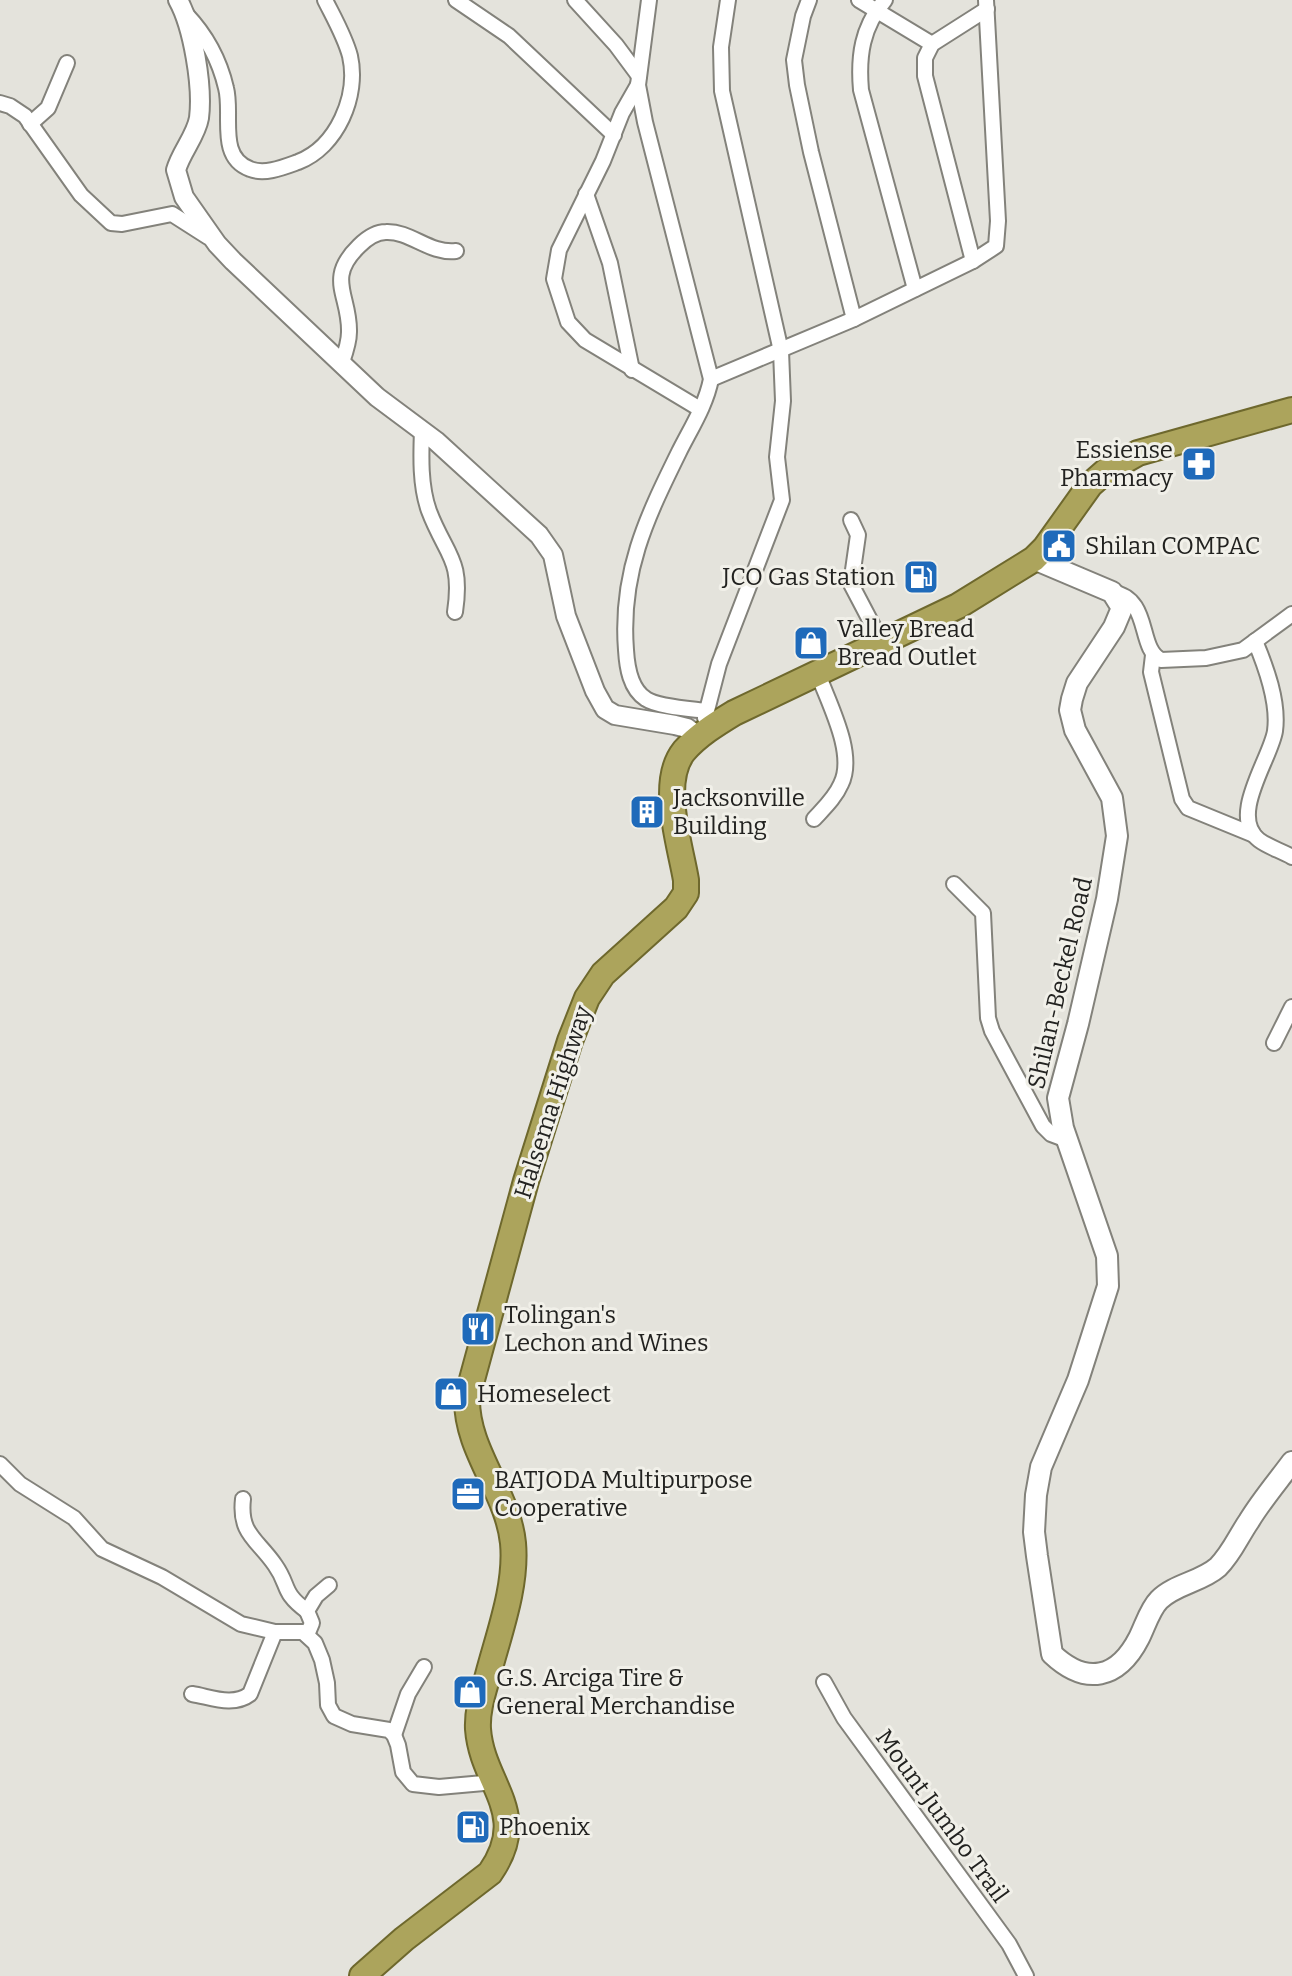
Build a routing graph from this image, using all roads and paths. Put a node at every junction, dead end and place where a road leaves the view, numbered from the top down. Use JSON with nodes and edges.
{"nodes":[{"id":1,"x":310,"y":0,"type":"edge"},
{"id":2,"x":325,"y":0,"type":"edge"},
{"id":3,"x":456,"y":0,"type":"edge"},
{"id":4,"x":575,"y":0,"type":"edge"},
{"id":5,"x":649,"y":0,"type":"edge"},
{"id":6,"x":728,"y":0,"type":"edge"},
{"id":7,"x":809,"y":0,"type":"edge"},
{"id":8,"x":859,"y":0,"type":"edge"},
{"id":9,"x":881,"y":5,"type":"edge"},
{"id":10,"x":986,"y":5,"type":"edge"},
{"id":11,"x":182,"y":7,"type":"edge"},
{"id":12,"x":332,"y":14,"type":"junction"},
{"id":13,"x":932,"y":44,"type":"junction"},
{"id":14,"x":67,"y":63,"type":"dead end"},
{"id":15,"x":639,"y":80,"type":"junction"},
{"id":16,"x":0,"y":103,"type":"edge"},
{"id":17,"x":30,"y":124,"type":"junction"},
{"id":18,"x":614,"y":135,"type":"junction"},
{"id":19,"x":586,"y":194,"type":"junction"},
{"id":20,"x":217,"y":244,"type":"junction"},
{"id":21,"x":456,"y":251,"type":"dead end"},
{"id":22,"x":973,"y":261,"type":"junction"},
{"id":23,"x":915,"y":289,"type":"junction"},
{"id":24,"x":854,"y":319,"type":"junction"},
{"id":25,"x":781,"y":351,"type":"junction"},
{"id":26,"x":342,"y":362,"type":"junction"},
{"id":27,"x":632,"y":370,"type":"junction"},
{"id":28,"x":711,"y":379,"type":"junction"},
{"id":29,"x":700,"y":409,"type":"junction"},
{"id":30,"x":1292,"y":410,"type":"edge"},
{"id":31,"x":422,"y":430,"type":"junction"},
{"id":32,"x":851,"y":520,"type":"dead end"},
{"id":33,"x":1034,"y":559,"type":"junction"},
{"id":34,"x":1112,"y":592,"type":"junction"},
{"id":35,"x":455,"y":612,"type":"dead end"},
{"id":36,"x":1292,"y":614,"type":"edge"},
{"id":37,"x":1255,"y":641,"type":"junction"},
{"id":38,"x":882,"y":643,"type":"junction"},
{"id":39,"x":1153,"y":655,"type":"junction"},
{"id":40,"x":818,"y":674,"type":"junction"},
{"id":41,"x":703,"y":727,"type":"junction"},
{"id":42,"x":814,"y":819,"type":"dead end"},
{"id":43,"x":1254,"y":835,"type":"junction"},
{"id":44,"x":1292,"y":857,"type":"edge"},
{"id":45,"x":954,"y":884,"type":"dead end"},
{"id":46,"x":1292,"y":1007,"type":"edge"},
{"id":47,"x":1274,"y":1043,"type":"dead end"},
{"id":48,"x":1067,"y":1140,"type":"junction"},
{"id":49,"x":1292,"y":1462,"type":"edge"},
{"id":50,"x":0,"y":1464,"type":"edge"},
{"id":51,"x":243,"y":1499,"type":"dead end"},
{"id":52,"x":329,"y":1585,"type":"dead end"},
{"id":53,"x":307,"y":1611,"type":"junction"},
{"id":54,"x":275,"y":1632,"type":"junction"},
{"id":55,"x":307,"y":1635,"type":"junction"},
{"id":56,"x":424,"y":1667,"type":"dead end"},
{"id":57,"x":824,"y":1682,"type":"dead end"},
{"id":58,"x":192,"y":1694,"type":"dead end"},
{"id":59,"x":394,"y":1735,"type":"junction"},
{"id":60,"x":495,"y":1782,"type":"junction"},
{"id":61,"x":362,"y":1976,"type":"edge"},
{"id":62,"x":1026,"y":1976,"type":"edge"}],
"edges":[{"from":1,"to":12,"type":"street"},
{"from":2,"to":12,"type":"street"},
{"from":3,"to":18,"type":"street"},
{"from":4,"to":15,"type":"street"},
{"from":5,"to":15,"type":"street"},
{"from":6,"to":25,"type":"street"},
{"from":7,"to":24,"type":"street"},
{"from":8,"to":9,"type":"street"},
{"from":9,"to":13,"type":"street"},
{"from":9,"to":23,"type":"street"},
{"from":10,"to":13,"type":"street"},
{"from":10,"to":22,"type":"street"},
{"from":11,"to":12,"type":"street"},
{"from":11,"to":20,"type":"street"},
{"from":13,"to":22,"type":"street"},
{"from":14,"to":17,"type":"street"},
{"from":15,"to":18,"type":"street"},
{"from":15,"to":28,"type":"street"},
{"from":16,"to":17,"type":"street"},
{"from":17,"to":20,"type":"street"},
{"from":18,"to":19,"type":"street"},
{"from":19,"to":27,"type":"street"},
{"from":19,"to":27,"type":"street"},
{"from":20,"to":26,"type":"street"},
{"from":21,"to":26,"type":"street"},
{"from":22,"to":23,"type":"street"},
{"from":23,"to":24,"type":"street"},
{"from":24,"to":25,"type":"street"},
{"from":25,"to":28,"type":"street"},
{"from":25,"to":41,"type":"street"},
{"from":26,"to":31,"type":"street"},
{"from":27,"to":29,"type":"street"},
{"from":28,"to":29,"type":"street"},
{"from":29,"to":41,"type":"street"},
{"from":30,"to":33,"type":"highway","name":"Halsema Highway"},
{"from":31,"to":35,"type":"street"},
{"from":31,"to":41,"type":"street"},
{"from":32,"to":38,"type":"street"},
{"from":33,"to":34,"type":"main road"},
{"from":33,"to":38,"type":"highway","name":"Halsema Highway"},
{"from":34,"to":39,"type":"street"},
{"from":34,"to":48,"type":"main road","name":"Shilan-Beckel Road"},
{"from":36,"to":37,"type":"street"},
{"from":37,"to":39,"type":"street"},
{"from":37,"to":43,"type":"street"},
{"from":38,"to":40,"type":"highway","name":"Halsema Highway"},
{"from":39,"to":43,"type":"street"},
{"from":40,"to":41,"type":"highway","name":"Halsema Highway"},
{"from":40,"to":42,"type":"street"},
{"from":41,"to":60,"type":"highway","name":"Halsema Highway"},
{"from":43,"to":44,"type":"street"},
{"from":45,"to":48,"type":"street"},
{"from":46,"to":47,"type":"street"},
{"from":48,"to":49,"type":"main road","name":"Shilan-Beckel Road"},
{"from":50,"to":54,"type":"street"},
{"from":51,"to":53,"type":"street"},
{"from":52,"to":53,"type":"street"},
{"from":53,"to":55,"type":"street"},
{"from":54,"to":55,"type":"street"},
{"from":54,"to":58,"type":"street"},
{"from":55,"to":59,"type":"street"},
{"from":56,"to":59,"type":"street"},
{"from":57,"to":62,"type":"street","name":"Mount Jumbo Trail"},
{"from":59,"to":60,"type":"street"},
{"from":60,"to":61,"type":"highway","name":"Halsema Highway"}]}
